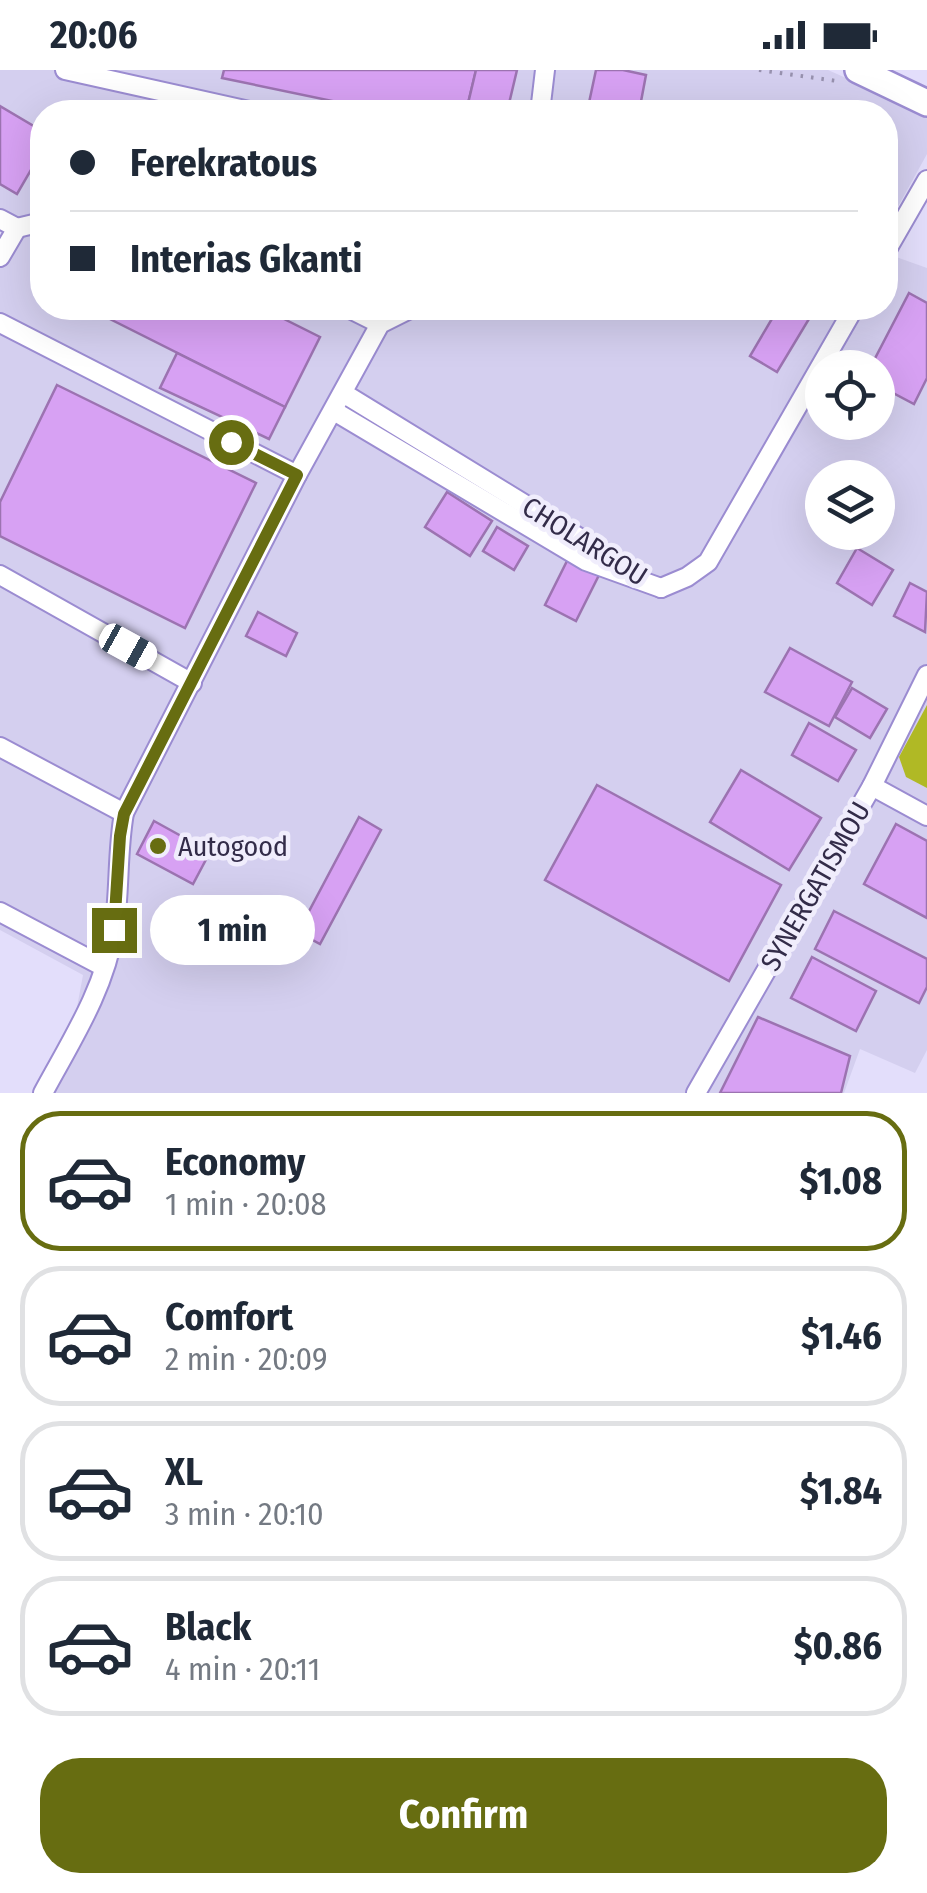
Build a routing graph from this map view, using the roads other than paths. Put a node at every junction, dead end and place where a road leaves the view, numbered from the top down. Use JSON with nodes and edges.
{"nodes":[{"id":1,"x":66,"y":70,"type":"edge"},
{"id":2,"x":545,"y":70,"type":"edge"},
{"id":3,"x":848,"y":76,"type":"edge"},
{"id":4,"x":200,"y":100,"type":"edge"},
{"id":5,"x":541,"y":100,"type":"edge"},
{"id":6,"x":927,"y":103,"type":"edge"},
{"id":7,"x":927,"y":180,"type":"edge"},
{"id":8,"x":8,"y":224,"type":"edge"},
{"id":9,"x":898,"y":230,"type":"edge"},
{"id":10,"x":0,"y":257,"type":"edge"},
{"id":11,"x":372,"y":320,"type":"edge"},
{"id":12,"x":388,"y":320,"type":"edge"},
{"id":13,"x":847,"y":320,"type":"edge"},
{"id":14,"x":0,"y":323,"type":"edge"},
{"id":15,"x":380,"y":324,"type":"junction"},
{"id":16,"x":344,"y":393,"type":"junction"},
{"id":17,"x":334,"y":411,"type":"junction"},
{"id":18,"x":297,"y":475,"type":"junction"},
{"id":19,"x":0,"y":575,"type":"edge"},
{"id":20,"x":661,"y":588,"type":"junction"},
{"id":21,"x":927,"y":675,"type":"edge"},
{"id":22,"x":192,"y":683,"type":"junction"},
{"id":23,"x":0,"y":748,"type":"edge"},
{"id":24,"x":872,"y":786,"type":"junction"},
{"id":25,"x":124,"y":814,"type":"junction"},
{"id":26,"x":927,"y":816,"type":"edge"},
{"id":27,"x":0,"y":912,"type":"edge"},
{"id":28,"x":104,"y":967,"type":"junction"},
{"id":29,"x":43,"y":1093,"type":"edge"},
{"id":30,"x":696,"y":1093,"type":"edge"}],
"edges":[{"from":1,"to":4,"type":"street"},
{"from":2,"to":5,"type":"street"},
{"from":3,"to":6,"type":"main road"},
{"from":7,"to":9,"type":"street"},
{"from":8,"to":10,"type":"street"},
{"from":11,"to":15,"type":"street"},
{"from":12,"to":15,"type":"street"},
{"from":13,"to":20,"type":"street"},
{"from":14,"to":18,"type":"street"},
{"from":15,"to":16,"type":"street"},
{"from":16,"to":17,"type":"street"},
{"from":16,"to":20,"type":"street","name":"CHOLARGOU"},
{"from":17,"to":18,"type":"street"},
{"from":17,"to":20,"type":"street","name":"CHOLARGOU"},
{"from":18,"to":22,"type":"street"},
{"from":19,"to":22,"type":"street"},
{"from":21,"to":24,"type":"street","name":"SYNERGATISMOU"},
{"from":22,"to":25,"type":"street"},
{"from":23,"to":25,"type":"street"},
{"from":24,"to":26,"type":"street"},
{"from":24,"to":30,"type":"street","name":"SYNERGATISMOU"},
{"from":25,"to":28,"type":"street"},
{"from":27,"to":28,"type":"street"},
{"from":28,"to":29,"type":"street"}]}
